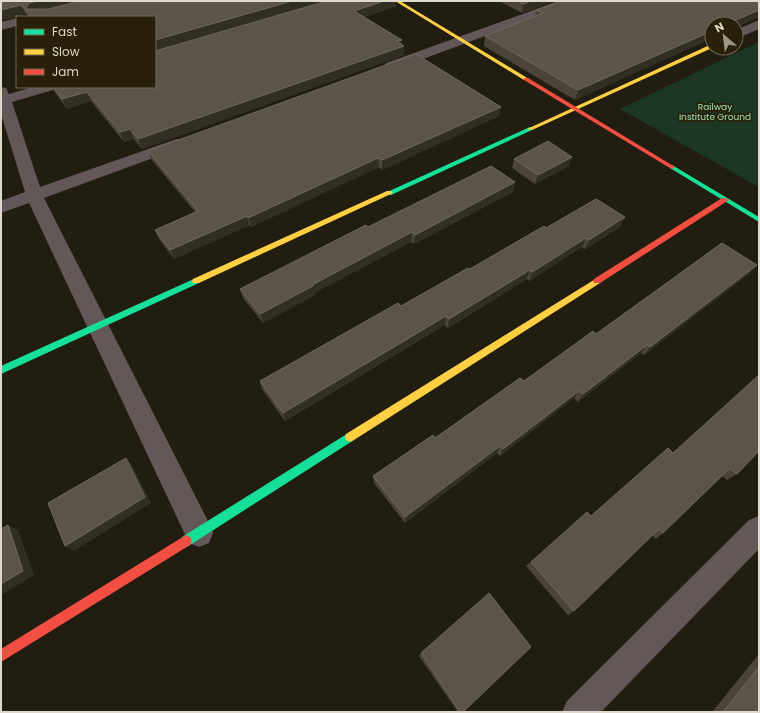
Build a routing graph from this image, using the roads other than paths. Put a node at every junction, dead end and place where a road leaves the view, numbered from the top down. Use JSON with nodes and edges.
{"nodes":[{"id":1,"x":397,"y":1,"type":"edge"},
{"id":2,"x":570,"y":1,"type":"edge"},
{"id":3,"x":16,"y":22,"type":"edge"},
{"id":4,"x":759,"y":24,"type":"edge"},
{"id":5,"x":1,"y":26,"type":"edge"},
{"id":6,"x":744,"y":31,"type":"edge"},
{"id":7,"x":462,"y":40,"type":"junction"},
{"id":8,"x":704,"y":50,"type":"edge"},
{"id":9,"x":380,"y":70,"type":"edge"},
{"id":10,"x":43,"y":88,"type":"edge"},
{"id":11,"x":2,"y":97,"type":"edge"},
{"id":12,"x":575,"y":108,"type":"junction"},
{"id":13,"x":192,"y":138,"type":"edge"},
{"id":14,"x":34,"y":195,"type":"junction"},
{"id":15,"x":725,"y":200,"type":"junction"},
{"id":16,"x":1,"y":207,"type":"edge"},
{"id":17,"x":759,"y":220,"type":"edge"},
{"id":18,"x":99,"y":326,"type":"junction"},
{"id":19,"x":1,"y":370,"type":"edge"},
{"id":20,"x":759,"y":530,"type":"edge"},
{"id":21,"x":199,"y":533,"type":"junction"},
{"id":22,"x":1,"y":656,"type":"edge"},
{"id":23,"x":578,"y":712,"type":"edge"}],
"edges":[{"from":1,"to":7,"type":"street"},
{"from":2,"to":7,"type":"street"},
{"from":3,"to":5,"type":"street"},
{"from":4,"to":6,"type":"street"},
{"from":7,"to":9,"type":"street"},
{"from":7,"to":12,"type":"street"},
{"from":8,"to":12,"type":"street"},
{"from":10,"to":11,"type":"street"},
{"from":11,"to":14,"type":"street"},
{"from":12,"to":15,"type":"street"},
{"from":12,"to":18,"type":"street"},
{"from":13,"to":14,"type":"street"},
{"from":14,"to":16,"type":"street"},
{"from":14,"to":18,"type":"street"},
{"from":15,"to":17,"type":"street"},
{"from":15,"to":21,"type":"street"},
{"from":18,"to":19,"type":"street"},
{"from":18,"to":21,"type":"street"},
{"from":20,"to":23,"type":"street"},
{"from":21,"to":22,"type":"street"}]}
